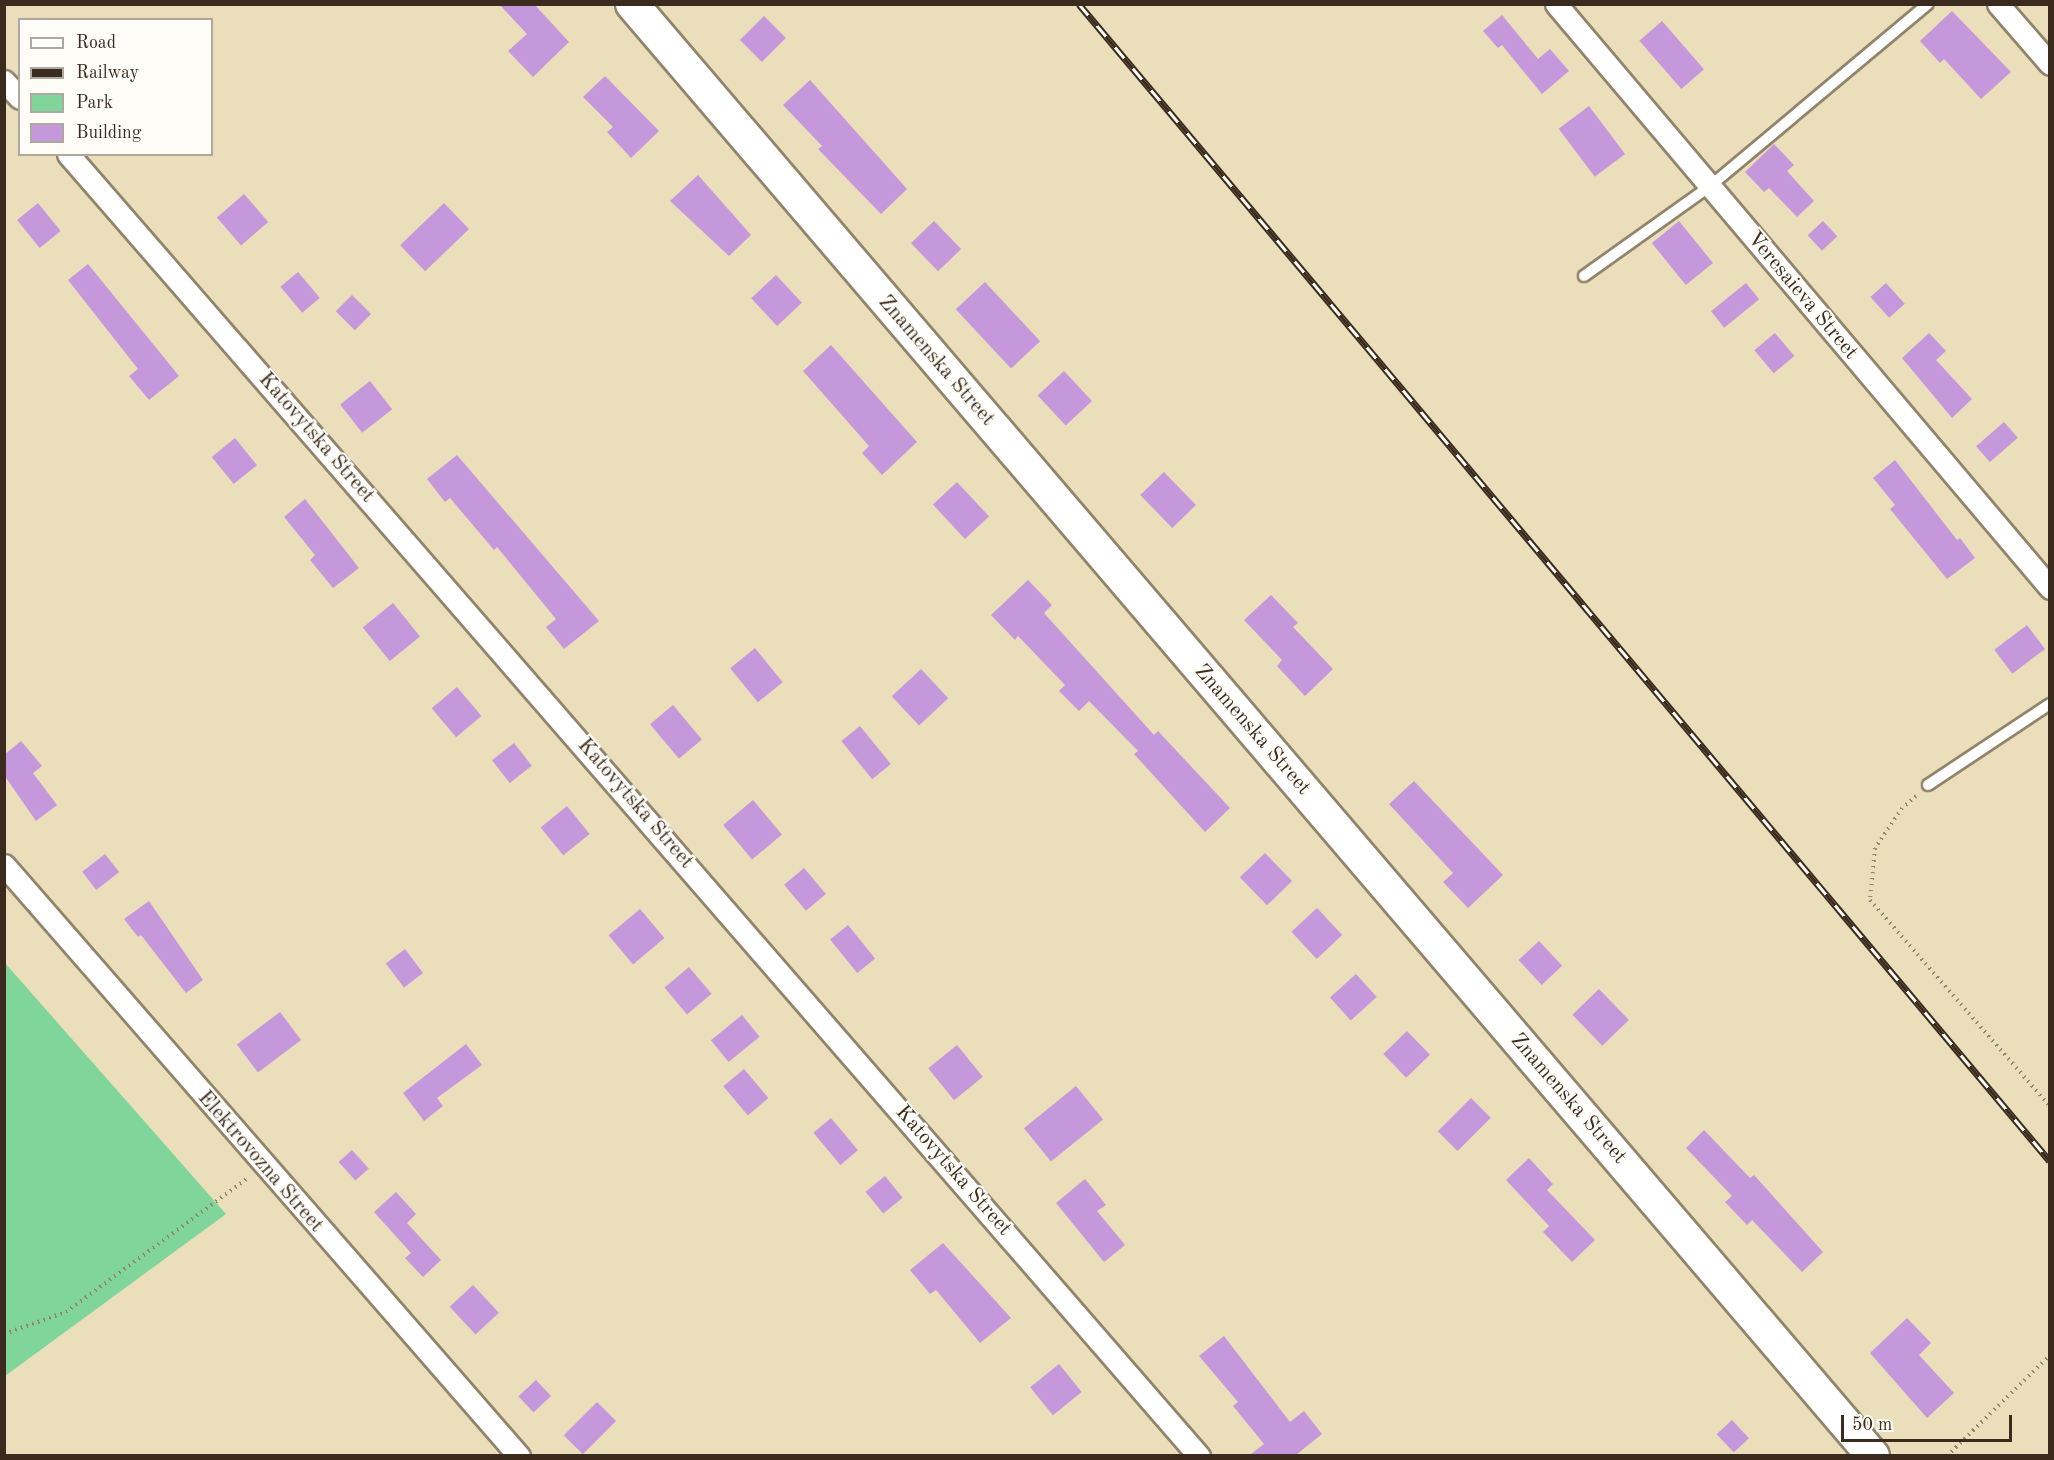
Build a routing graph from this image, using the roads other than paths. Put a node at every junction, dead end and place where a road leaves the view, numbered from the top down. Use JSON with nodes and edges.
{"nodes":[{"id":1,"x":632,"y":4,"type":"edge"},
{"id":2,"x":1556,"y":4,"type":"edge"},
{"id":3,"x":1928,"y":4,"type":"edge"},
{"id":4,"x":1998,"y":4,"type":"edge"},
{"id":5,"x":2049,"y":64,"type":"edge"},
{"id":6,"x":4,"y":81,"type":"edge"},
{"id":7,"x":18,"y":96,"type":"edge"},
{"id":8,"x":70,"y":156,"type":"edge"},
{"id":9,"x":1709,"y":187,"type":"junction"},
{"id":10,"x":1584,"y":276,"type":"dead end"},
{"id":11,"x":2049,"y":588,"type":"edge"},
{"id":12,"x":2049,"y":704,"type":"edge"},
{"id":13,"x":1928,"y":784,"type":"road end"},
{"id":14,"x":4,"y":865,"type":"edge"},
{"id":15,"x":519,"y":1455,"type":"edge"},
{"id":16,"x":1199,"y":1455,"type":"edge"},
{"id":17,"x":1873,"y":1455,"type":"edge"}],
"edges":[{"from":1,"to":17,"type":"main road","name":"Znamenska Street"},
{"from":2,"to":9,"type":"street","name":"Veresaieva Street"},
{"from":3,"to":9,"type":"lane"},
{"from":4,"to":5,"type":"street"},
{"from":6,"to":7,"type":"street"},
{"from":8,"to":16,"type":"street","name":"Katovytska Street"},
{"from":9,"to":10,"type":"lane"},
{"from":9,"to":11,"type":"street","name":"Veresaieva Street"},
{"from":12,"to":13,"type":"lane"},
{"from":14,"to":15,"type":"street","name":"Elektrovozna Street"}]}
